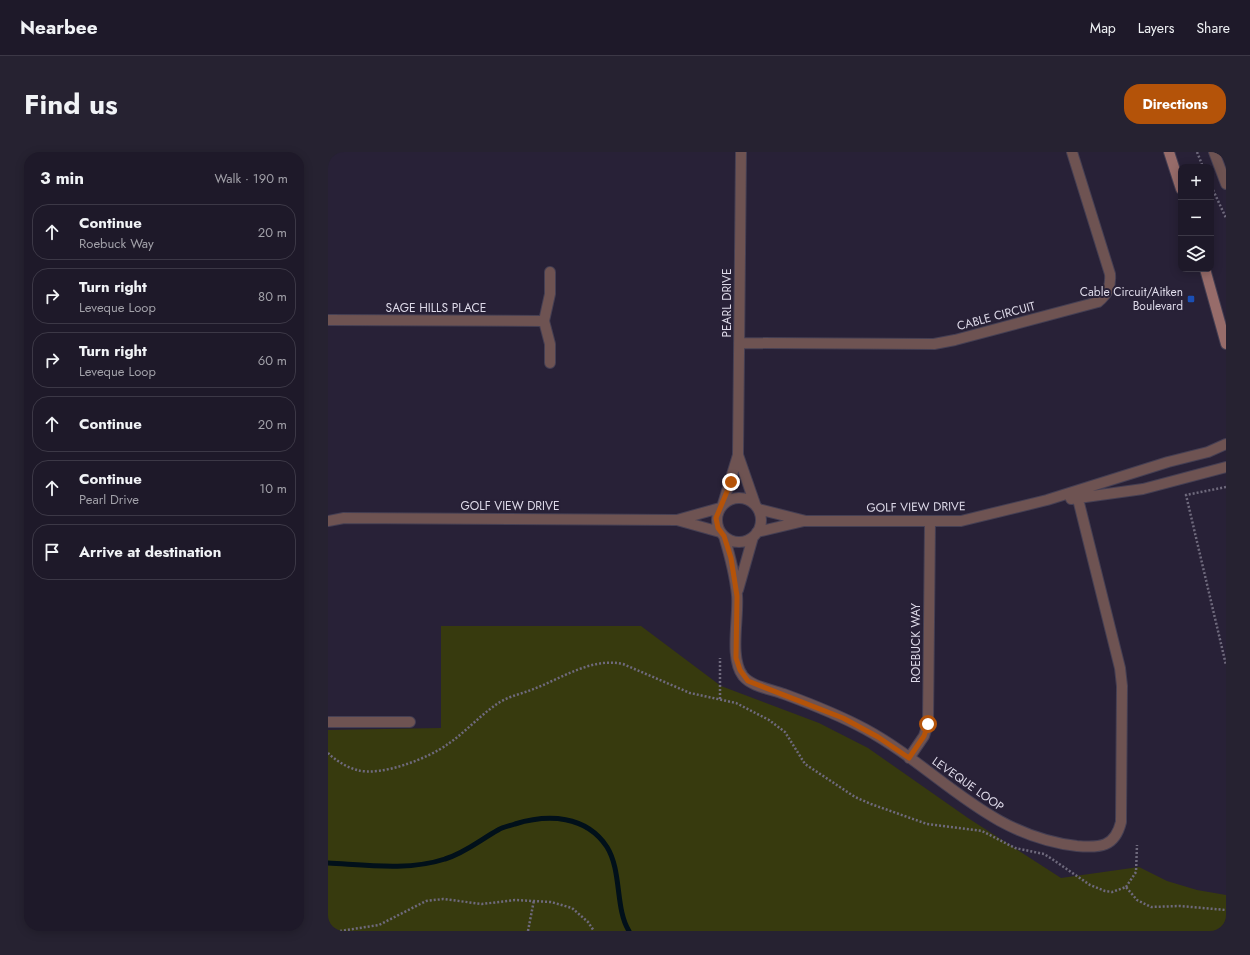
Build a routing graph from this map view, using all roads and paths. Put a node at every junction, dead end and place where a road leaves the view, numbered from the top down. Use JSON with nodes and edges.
{"nodes":[{"id":1,"x":741,"y":152,"type":"edge"},
{"id":2,"x":1072,"y":152,"type":"edge"},
{"id":3,"x":1169,"y":152,"type":"edge"},
{"id":4,"x":1197,"y":152,"type":"edge"},
{"id":5,"x":1214,"y":152,"type":"edge"},
{"id":6,"x":1202,"y":164,"type":"edge"},
{"id":7,"x":1178,"y":180,"type":"edge"},
{"id":8,"x":1226,"y":184,"type":"edge"},
{"id":9,"x":1214,"y":192,"type":"edge"},
{"id":10,"x":1226,"y":218,"type":"edge"},
{"id":11,"x":550,"y":272,"type":"dead end"},
{"id":12,"x":1206,"y":272,"type":"edge"},
{"id":13,"x":1215,"y":303,"type":"junction"},
{"id":14,"x":1226,"y":319,"type":"edge"},
{"id":15,"x":328,"y":320,"type":"edge"},
{"id":16,"x":544,"y":321,"type":"junction"},
{"id":17,"x":739,"y":343,"type":"junction"},
{"id":18,"x":1226,"y":344,"type":"edge"},
{"id":19,"x":550,"y":363,"type":"dead end"},
{"id":20,"x":1226,"y":444,"type":"edge"},
{"id":21,"x":738,"y":455,"type":"junction"},
{"id":22,"x":1226,"y":467,"type":"edge"},
{"id":23,"x":1226,"y":486,"type":"edge"},
{"id":24,"x":1076,"y":495,"type":"junction"},
{"id":25,"x":722,"y":506,"type":"junction"},
{"id":26,"x":757,"y":507,"type":"junction"},
{"id":27,"x":328,"y":514,"type":"edge"},
{"id":28,"x":344,"y":518,"type":"junction"},
{"id":29,"x":676,"y":520,"type":"junction"},
{"id":30,"x":328,"y":521,"type":"edge"},
{"id":31,"x":806,"y":521,"type":"junction"},
{"id":32,"x":930,"y":522,"type":"junction"},
{"id":33,"x":722,"y":534,"type":"junction"},
{"id":34,"x":755,"y":534,"type":"junction"},
{"id":35,"x":737,"y":596,"type":"junction"},
{"id":36,"x":720,"y":658,"type":"dead end"},
{"id":37,"x":1226,"y":665,"type":"edge"},
{"id":38,"x":720,"y":698,"type":"junction"},
{"id":39,"x":328,"y":722,"type":"edge"},
{"id":40,"x":410,"y":722,"type":"dead end"},
{"id":41,"x":328,"y":753,"type":"edge"},
{"id":42,"x":909,"y":758,"type":"junction"},
{"id":43,"x":1137,"y":845,"type":"dead end"},
{"id":44,"x":1126,"y":887,"type":"junction"},
{"id":45,"x":534,"y":900,"type":"junction"},
{"id":46,"x":1226,"y":910,"type":"edge"},
{"id":47,"x":340,"y":931,"type":"edge"},
{"id":48,"x":528,"y":931,"type":"edge"},
{"id":49,"x":594,"y":931,"type":"edge"}],
"edges":[{"from":1,"to":17,"type":"street","name":"PEARL DRIVE"},
{"from":2,"to":17,"type":"street","name":"CABLE CIRCUIT"},
{"from":3,"to":7,"type":"main road"},
{"from":4,"to":6,"type":"path"},
{"from":5,"to":8,"type":"street"},
{"from":9,"to":10,"type":"path"},
{"from":11,"to":16,"type":"street"},
{"from":12,"to":13,"type":"main road"},
{"from":13,"to":14,"type":"main road"},
{"from":13,"to":18,"type":"main road"},
{"from":15,"to":16,"type":"street","name":"SAGE HILLS PLACE"},
{"from":16,"to":19,"type":"street"},
{"from":17,"to":21,"type":"street","name":"PEARL DRIVE"},
{"from":20,"to":24,"type":"street","name":"GOLF VIEW DRIVE"},
{"from":21,"to":25,"type":"street","name":"PEARL DRIVE"},
{"from":21,"to":26,"type":"street","name":"PEARL DRIVE"},
{"from":22,"to":24,"type":"street","name":"GOLF VIEW DRIVE"},
{"from":23,"to":37,"type":"path"},
{"from":24,"to":32,"type":"street","name":"GOLF VIEW DRIVE"},
{"from":24,"to":42,"type":"street","name":"LEVEQUE LOOP"},
{"from":25,"to":26,"type":"street"},
{"from":25,"to":29,"type":"street","name":"GOLF VIEW DRIVE"},
{"from":25,"to":33,"type":"street"},
{"from":26,"to":31,"type":"street","name":"GOLF VIEW DRIVE"},
{"from":26,"to":34,"type":"street"},
{"from":27,"to":28,"type":"street","name":"GOLF VIEW DRIVE"},
{"from":28,"to":29,"type":"street","name":"GOLF VIEW DRIVE"},
{"from":28,"to":30,"type":"street","name":"GOLF VIEW DRIVE"},
{"from":29,"to":33,"type":"street","name":"GOLF VIEW DRIVE"},
{"from":31,"to":32,"type":"street","name":"GOLF VIEW DRIVE"},
{"from":31,"to":34,"type":"street","name":"GOLF VIEW DRIVE"},
{"from":32,"to":42,"type":"street","name":"ROEBUCK WAY"},
{"from":33,"to":34,"type":"street"},
{"from":33,"to":35,"type":"street","name":"LEVEQUE LOOP"},
{"from":34,"to":35,"type":"street","name":"LEVEQUE LOOP"},
{"from":35,"to":42,"type":"street","name":"LEVEQUE LOOP"},
{"from":36,"to":38,"type":"path"},
{"from":38,"to":41,"type":"path"},
{"from":38,"to":44,"type":"path"},
{"from":39,"to":40,"type":"street"},
{"from":43,"to":44,"type":"path"},
{"from":44,"to":46,"type":"path"},
{"from":45,"to":47,"type":"path"},
{"from":45,"to":48,"type":"path"},
{"from":45,"to":49,"type":"path"}]}
